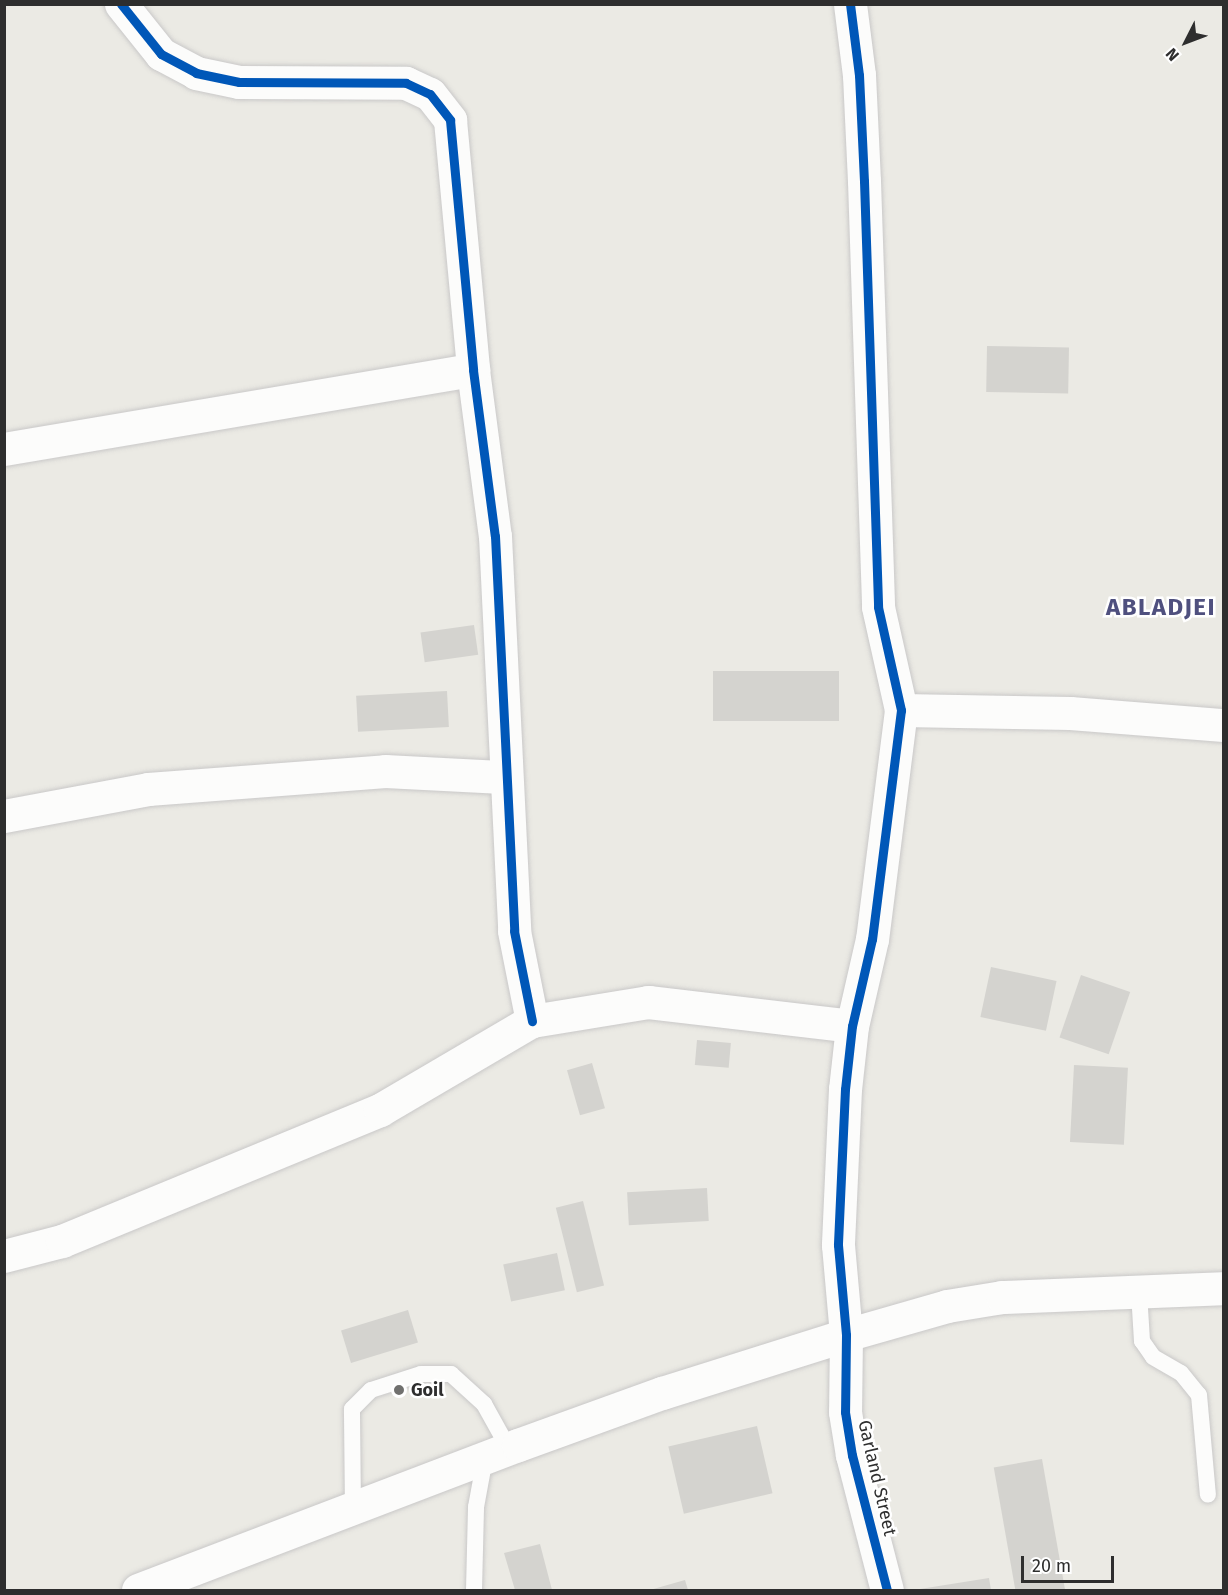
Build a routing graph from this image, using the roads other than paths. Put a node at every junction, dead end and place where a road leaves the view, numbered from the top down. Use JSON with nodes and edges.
{"nodes":[{"id":1,"x":121,"y":4,"type":"edge"},
{"id":2,"x":850,"y":4,"type":"edge"},
{"id":3,"x":472,"y":370,"type":"junction"},
{"id":4,"x":4,"y":449,"type":"edge"},
{"id":5,"x":901,"y":710,"type":"junction"},
{"id":6,"x":1224,"y":725,"type":"edge"},
{"id":7,"x":505,"y":777,"type":"junction"},
{"id":8,"x":4,"y":816,"type":"edge"},
{"id":9,"x":532,"y":1021,"type":"junction"},
{"id":10,"x":852,"y":1026,"type":"junction"},
{"id":11,"x":4,"y":1256,"type":"edge"},
{"id":12,"x":1224,"y":1288,"type":"edge"},
{"id":13,"x":1139,"y":1292,"type":"junction"},
{"id":14,"x":846,"y":1335,"type":"junction"},
{"id":15,"x":497,"y":1453,"type":"junction"},
{"id":16,"x":1208,"y":1495,"type":"dead end"},
{"id":17,"x":353,"y":1510,"type":"junction"},
{"id":18,"x":138,"y":1590,"type":"edge"},
{"id":19,"x":474,"y":1590,"type":"edge"},
{"id":20,"x":887,"y":1590,"type":"edge"}],
"edges":[{"from":1,"to":3,"type":"street"},
{"from":2,"to":5,"type":"street","name":"Garland Street"},
{"from":3,"to":4,"type":"street"},
{"from":3,"to":7,"type":"street"},
{"from":5,"to":6,"type":"street"},
{"from":5,"to":10,"type":"street","name":"Garland Street"},
{"from":7,"to":8,"type":"street"},
{"from":7,"to":9,"type":"street"},
{"from":9,"to":10,"type":"street"},
{"from":9,"to":11,"type":"street"},
{"from":10,"to":14,"type":"street","name":"Garland Street"},
{"from":12,"to":13,"type":"street"},
{"from":13,"to":14,"type":"street"},
{"from":13,"to":16,"type":"lane"},
{"from":14,"to":15,"type":"street"},
{"from":14,"to":20,"type":"street","name":"Garland Street"},
{"from":15,"to":17,"type":"street"},
{"from":15,"to":17,"type":"lane"},
{"from":15,"to":19,"type":"lane"},
{"from":17,"to":18,"type":"street"}]}
